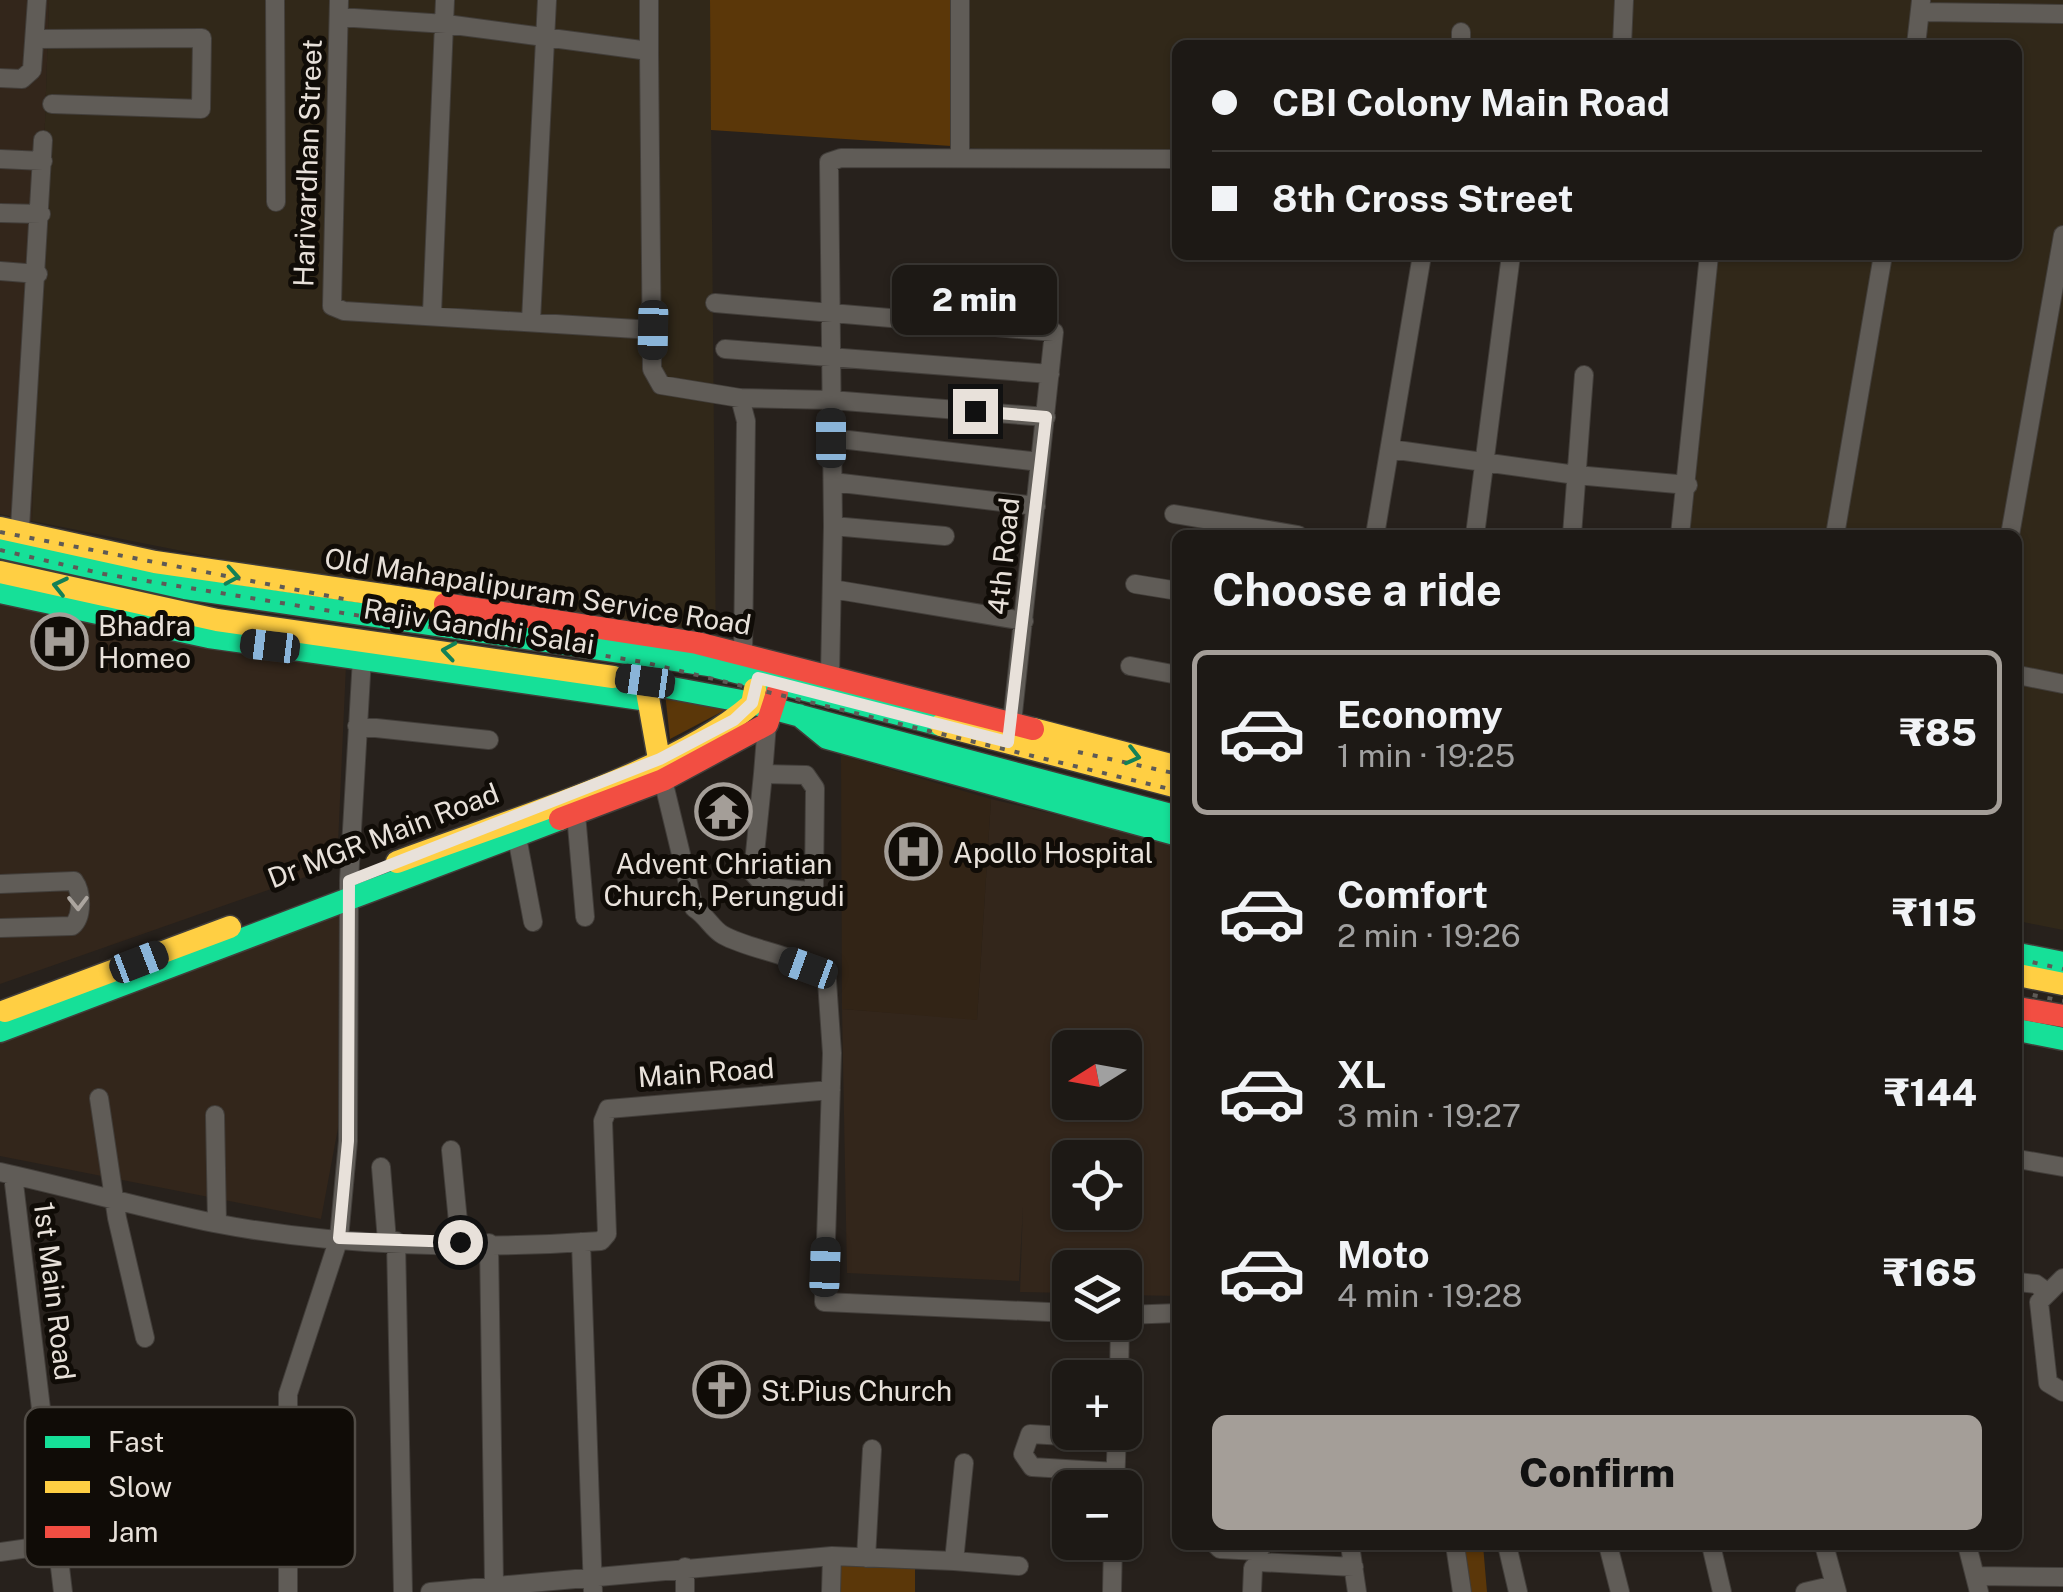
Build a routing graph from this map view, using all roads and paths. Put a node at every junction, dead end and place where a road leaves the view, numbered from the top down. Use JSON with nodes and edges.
{"nodes":[{"id":1,"x":37,"y":0,"type":"edge"},
{"id":2,"x":274,"y":0,"type":"edge"},
{"id":3,"x":445,"y":0,"type":"edge"},
{"id":4,"x":547,"y":0,"type":"edge"},
{"id":5,"x":649,"y":0,"type":"edge"},
{"id":6,"x":960,"y":0,"type":"edge"},
{"id":7,"x":1624,"y":0,"type":"edge"},
{"id":8,"x":1921,"y":6,"type":"edge"},
{"id":9,"x":339,"y":8,"type":"edge"},
{"id":10,"x":2063,"y":14,"type":"edge"},
{"id":11,"x":446,"y":24,"type":"junction"},
{"id":12,"x":547,"y":39,"type":"junction"},
{"id":13,"x":35,"y":40,"type":"junction"},
{"id":14,"x":1622,"y":40,"type":"edge"},
{"id":15,"x":1917,"y":40,"type":"edge"},
{"id":16,"x":648,"y":51,"type":"junction"},
{"id":17,"x":0,"y":78,"type":"edge"},
{"id":18,"x":52,"y":104,"type":"dead end"},
{"id":19,"x":43,"y":140,"type":"dead end"},
{"id":20,"x":960,"y":156,"type":"junction"},
{"id":21,"x":1172,"y":159,"type":"edge"},
{"id":22,"x":0,"y":160,"type":"edge"},
{"id":23,"x":42,"y":161,"type":"junction"},
{"id":24,"x":276,"y":202,"type":"dead end"},
{"id":25,"x":0,"y":212,"type":"edge"},
{"id":26,"x":41,"y":214,"type":"junction"},
{"id":27,"x":2063,"y":236,"type":"edge"},
{"id":28,"x":1421,"y":260,"type":"edge"},
{"id":29,"x":1510,"y":260,"type":"edge"},
{"id":30,"x":1709,"y":260,"type":"edge"},
{"id":31,"x":1882,"y":260,"type":"edge"},
{"id":32,"x":0,"y":271,"type":"edge"},
{"id":33,"x":38,"y":274,"type":"junction"},
{"id":34,"x":715,"y":303,"type":"dead end"},
{"id":35,"x":831,"y":312,"type":"junction"},
{"id":36,"x":432,"y":313,"type":"junction"},
{"id":37,"x":531,"y":321,"type":"junction"},
{"id":38,"x":653,"y":330,"type":"junction"},
{"id":39,"x":725,"y":350,"type":"dead end"},
{"id":40,"x":832,"y":356,"type":"junction"},
{"id":41,"x":1050,"y":374,"type":"junction"},
{"id":42,"x":1584,"y":375,"type":"dead end"},
{"id":43,"x":740,"y":398,"type":"junction"},
{"id":44,"x":831,"y":400,"type":"junction"},
{"id":45,"x":1046,"y":417,"type":"junction"},
{"id":46,"x":831,"y":438,"type":"junction"},
{"id":47,"x":1390,"y":449,"type":"junction"},
{"id":48,"x":1040,"y":462,"type":"junction"},
{"id":49,"x":1484,"y":462,"type":"junction"},
{"id":50,"x":1576,"y":475,"type":"junction"},
{"id":51,"x":832,"y":482,"type":"junction"},
{"id":52,"x":1688,"y":485,"type":"junction"},
{"id":53,"x":1036,"y":506,"type":"junction"},
{"id":54,"x":1174,"y":514,"type":"dead end"},
{"id":55,"x":833,"y":526,"type":"junction"},
{"id":56,"x":1268,"y":530,"type":"edge"},
{"id":57,"x":1376,"y":530,"type":"edge"},
{"id":58,"x":1476,"y":530,"type":"edge"},
{"id":59,"x":1572,"y":530,"type":"edge"},
{"id":60,"x":1681,"y":530,"type":"edge"},
{"id":61,"x":1836,"y":530,"type":"edge"},
{"id":62,"x":2011,"y":530,"type":"edge"},
{"id":63,"x":946,"y":536,"type":"dead end"},
{"id":64,"x":10,"y":540,"type":"edge"},
{"id":65,"x":0,"y":572,"type":"edge"},
{"id":66,"x":1136,"y":584,"type":"dead end"},
{"id":67,"x":832,"y":588,"type":"junction"},
{"id":68,"x":1172,"y":590,"type":"edge"},
{"id":69,"x":0,"y":592,"type":"edge"},
{"id":70,"x":1024,"y":621,"type":"junction"},
{"id":71,"x":743,"y":653,"type":"junction"},
{"id":72,"x":362,"y":658,"type":"junction"},
{"id":73,"x":1130,"y":666,"type":"dead end"},
{"id":74,"x":830,"y":675,"type":"junction"},
{"id":75,"x":1172,"y":675,"type":"edge"},
{"id":76,"x":2022,"y":676,"type":"edge"},
{"id":77,"x":769,"y":680,"type":"junction"},
{"id":78,"x":2063,"y":684,"type":"edge"},
{"id":79,"x":646,"y":690,"type":"junction"},
{"id":80,"x":764,"y":712,"type":"junction"},
{"id":81,"x":356,"y":726,"type":"junction"},
{"id":82,"x":1010,"y":734,"type":"junction"},
{"id":83,"x":489,"y":740,"type":"dead end"},
{"id":84,"x":1172,"y":766,"type":"edge"},
{"id":85,"x":661,"y":770,"type":"junction"},
{"id":86,"x":762,"y":774,"type":"junction"},
{"id":87,"x":1172,"y":785,"type":"edge"},
{"id":88,"x":1046,"y":791,"type":"junction"},
{"id":89,"x":576,"y":814,"type":"junction"},
{"id":90,"x":1172,"y":816,"type":"edge"},
{"id":91,"x":1172,"y":833,"type":"edge"},
{"id":92,"x":517,"y":836,"type":"junction"},
{"id":93,"x":0,"y":884,"type":"edge"},
{"id":94,"x":349,"y":888,"type":"junction"},
{"id":95,"x":586,"y":917,"type":"dead end"},
{"id":96,"x":533,"y":922,"type":"dead end"},
{"id":97,"x":0,"y":928,"type":"edge"},
{"id":98,"x":2022,"y":955,"type":"edge"},
{"id":99,"x":2063,"y":963,"type":"edge"},
{"id":100,"x":2022,"y":976,"type":"edge"},
{"id":101,"x":2063,"y":984,"type":"edge"},
{"id":102,"x":2022,"y":1009,"type":"edge"},
{"id":103,"x":0,"y":1013,"type":"edge"},
{"id":104,"x":2063,"y":1016,"type":"edge"},
{"id":105,"x":0,"y":1031,"type":"edge"},
{"id":106,"x":2022,"y":1031,"type":"edge"},
{"id":107,"x":2063,"y":1039,"type":"edge"},
{"id":108,"x":831,"y":1090,"type":"junction"},
{"id":109,"x":100,"y":1098,"type":"dead end"},
{"id":110,"x":215,"y":1114,"type":"dead end"},
{"id":111,"x":451,"y":1150,"type":"dead end"},
{"id":112,"x":2022,"y":1160,"type":"edge"},
{"id":113,"x":382,"y":1167,"type":"dead end"},
{"id":114,"x":2063,"y":1168,"type":"edge"},
{"id":115,"x":6,"y":1174,"type":"edge"},
{"id":116,"x":114,"y":1200,"type":"junction"},
{"id":117,"x":218,"y":1224,"type":"junction"},
{"id":118,"x":339,"y":1238,"type":"junction"},
{"id":119,"x":392,"y":1241,"type":"junction"},
{"id":120,"x":460,"y":1242,"type":"junction"},
{"id":121,"x":589,"y":1242,"type":"junction"},
{"id":122,"x":489,"y":1243,"type":"junction"},
{"id":123,"x":2063,"y":1278,"type":"edge"},
{"id":124,"x":2022,"y":1282,"type":"edge"},
{"id":125,"x":2047,"y":1292,"type":"junction"},
{"id":126,"x":1052,"y":1311,"type":"edge"},
{"id":127,"x":1142,"y":1314,"type":"edge"},
{"id":128,"x":1172,"y":1314,"type":"edge"},
{"id":129,"x":145,"y":1338,"type":"dead end"},
{"id":130,"x":2063,"y":1392,"type":"edge"},
{"id":131,"x":41,"y":1407,"type":"edge"},
{"id":132,"x":287,"y":1407,"type":"edge"},
{"id":133,"x":1052,"y":1435,"type":"edge"},
{"id":134,"x":872,"y":1449,"type":"dead end"},
{"id":135,"x":964,"y":1462,"type":"dead end"},
{"id":136,"x":1056,"y":1470,"type":"edge"},
{"id":137,"x":25,"y":1548,"type":"edge"},
{"id":138,"x":1220,"y":1550,"type":"edge"},
{"id":139,"x":1259,"y":1550,"type":"edge"},
{"id":140,"x":1351,"y":1550,"type":"edge"},
{"id":141,"x":1456,"y":1550,"type":"edge"},
{"id":142,"x":1507,"y":1550,"type":"edge"},
{"id":143,"x":1609,"y":1550,"type":"edge"},
{"id":144,"x":1712,"y":1550,"type":"edge"},
{"id":145,"x":1825,"y":1550,"type":"edge"},
{"id":146,"x":1970,"y":1550,"type":"edge"},
{"id":147,"x":0,"y":1552,"type":"edge"},
{"id":148,"x":832,"y":1556,"type":"junction"},
{"id":149,"x":866,"y":1558,"type":"junction"},
{"id":150,"x":1113,"y":1560,"type":"edge"},
{"id":151,"x":954,"y":1562,"type":"junction"},
{"id":152,"x":685,"y":1566,"type":"junction"},
{"id":153,"x":1020,"y":1566,"type":"dead end"},
{"id":154,"x":62,"y":1567,"type":"edge"},
{"id":155,"x":288,"y":1567,"type":"edge"},
{"id":156,"x":1354,"y":1567,"type":"junction"},
{"id":157,"x":2063,"y":1577,"type":"edge"},
{"id":158,"x":494,"y":1584,"type":"junction"},
{"id":159,"x":1984,"y":1584,"type":"edge"},
{"id":160,"x":592,"y":1586,"type":"edge"},
{"id":161,"x":1836,"y":1589,"type":"edge"},
{"id":162,"x":63,"y":1592,"type":"edge"},
{"id":163,"x":288,"y":1592,"type":"edge"},
{"id":164,"x":403,"y":1592,"type":"edge"},
{"id":165,"x":430,"y":1592,"type":"edge"},
{"id":166,"x":685,"y":1592,"type":"edge"},
{"id":167,"x":830,"y":1592,"type":"edge"},
{"id":168,"x":1112,"y":1592,"type":"edge"},
{"id":169,"x":1252,"y":1592,"type":"edge"},
{"id":170,"x":1357,"y":1592,"type":"edge"},
{"id":171,"x":1462,"y":1592,"type":"edge"},
{"id":172,"x":1518,"y":1592,"type":"edge"},
{"id":173,"x":1620,"y":1592,"type":"edge"},
{"id":174,"x":1722,"y":1592,"type":"edge"},
{"id":175,"x":1805,"y":1592,"type":"edge"}],
"edges":[{"from":1,"to":13,"type":"street"},
{"from":2,"to":24,"type":"street"},
{"from":3,"to":11,"type":"street"},
{"from":4,"to":12,"type":"street"},
{"from":5,"to":16,"type":"street"},
{"from":6,"to":20,"type":"street"},
{"from":7,"to":14,"type":"street"},
{"from":8,"to":10,"type":"street"},
{"from":8,"to":15,"type":"street"},
{"from":9,"to":11,"type":"street"},
{"from":9,"to":36,"type":"street","name":"Harivardhan Street"},
{"from":11,"to":12,"type":"street"},
{"from":11,"to":36,"type":"street"},
{"from":12,"to":16,"type":"street"},
{"from":12,"to":37,"type":"street"},
{"from":13,"to":17,"type":"street"},
{"from":13,"to":18,"type":"street"},
{"from":16,"to":38,"type":"street"},
{"from":19,"to":23,"type":"street"},
{"from":20,"to":21,"type":"street"},
{"from":20,"to":35,"type":"street"},
{"from":22,"to":23,"type":"street"},
{"from":23,"to":26,"type":"street"},
{"from":25,"to":26,"type":"street"},
{"from":26,"to":33,"type":"street"},
{"from":27,"to":62,"type":"street"},
{"from":28,"to":47,"type":"street"},
{"from":29,"to":49,"type":"street"},
{"from":30,"to":52,"type":"street"},
{"from":31,"to":61,"type":"street"},
{"from":32,"to":33,"type":"street"},
{"from":33,"to":64,"type":"street"},
{"from":34,"to":35,"type":"street"},
{"from":35,"to":40,"type":"street"},
{"from":35,"to":41,"type":"street","name":"4th Road"},
{"from":36,"to":37,"type":"street","name":"Harivardhan Street"},
{"from":37,"to":38,"type":"street","name":"Harivardhan Street"},
{"from":38,"to":43,"type":"street"},
{"from":39,"to":40,"type":"street"},
{"from":40,"to":41,"type":"street"},
{"from":40,"to":44,"type":"street"},
{"from":41,"to":45,"type":"street","name":"4th Road"},
{"from":42,"to":50,"type":"street"},
{"from":43,"to":44,"type":"street"},
{"from":43,"to":71,"type":"street"},
{"from":44,"to":45,"type":"street"},
{"from":44,"to":46,"type":"street"},
{"from":45,"to":48,"type":"street","name":"4th Road"},
{"from":46,"to":48,"type":"street"},
{"from":46,"to":51,"type":"street"},
{"from":47,"to":49,"type":"street"},
{"from":47,"to":57,"type":"street"},
{"from":48,"to":53,"type":"street","name":"4th Road"},
{"from":49,"to":50,"type":"street"},
{"from":49,"to":58,"type":"street"},
{"from":50,"to":52,"type":"street"},
{"from":50,"to":59,"type":"street"},
{"from":51,"to":53,"type":"street"},
{"from":51,"to":55,"type":"street"},
{"from":52,"to":60,"type":"street"},
{"from":53,"to":70,"type":"street","name":"4th Road"},
{"from":54,"to":56,"type":"street"},
{"from":55,"to":63,"type":"street"},
{"from":55,"to":67,"type":"street"},
{"from":64,"to":71,"type":"main road","name":"Old Mahapalipuram Service Road","one_way":true},
{"from":64,"to":77,"type":"main road","name":"Rajiv Gandhi Salai"},
{"from":79,"to":65,"type":"main road","name":"Rajiv Gandhi Salai","one_way":true},
{"from":66,"to":68,"type":"street"},
{"from":67,"to":70,"type":"street"},
{"from":67,"to":74,"type":"street"},
{"from":69,"to":72,"type":"main road"},
{"from":70,"to":82,"type":"street","name":"4th Road"},
{"from":71,"to":74,"type":"main road","name":"Old Mahapalipuram Service Road"},
{"from":72,"to":79,"type":"main road"},
{"from":72,"to":81,"type":"street"},
{"from":73,"to":75,"type":"street"},
{"from":74,"to":82,"type":"main road","name":"Old Mahapalipuram Service Road"},
{"from":76,"to":78,"type":"street"},
{"from":77,"to":80,"type":"main road"},
{"from":77,"to":82,"type":"main road","name":"Rajiv Gandhi Salai"},
{"from":79,"to":80,"type":"main road","name":"Rajiv Gandhi Salai"},
{"from":79,"to":85,"type":"main road"},
{"from":80,"to":85,"type":"main road","name":"Dr MGR Main Road"},
{"from":80,"to":86,"type":"street"},
{"from":80,"to":88,"type":"main road","name":"Rajiv Gandhi Salai"},
{"from":81,"to":83,"type":"street"},
{"from":81,"to":94,"type":"street"},
{"from":82,"to":84,"type":"main road","name":"Old Mahapalipuram Service Road","one_way":true},
{"from":82,"to":87,"type":"main road","name":"Rajiv Gandhi Salai"},
{"from":85,"to":89,"type":"main road","name":"Dr MGR Main Road"},
{"from":85,"to":94,"type":"main road","name":"Dr MGR Main Road"},
{"from":85,"to":108,"type":"street"},
{"from":86,"to":86,"type":"street"},
{"from":88,"to":90,"type":"main road","name":"Rajiv Gandhi Salai"},
{"from":88,"to":91,"type":"main road"},
{"from":89,"to":92,"type":"main road","name":"Dr MGR Main Road"},
{"from":89,"to":95,"type":"street"},
{"from":92,"to":94,"type":"main road","name":"Dr MGR Main Road"},
{"from":92,"to":96,"type":"street"},
{"from":93,"to":97,"type":"street","one_way":true},
{"from":94,"to":103,"type":"main road","name":"Dr MGR Main Road"},
{"from":94,"to":105,"type":"main road","name":"Dr MGR Main Road"},
{"from":94,"to":118,"type":"street"},
{"from":98,"to":99,"type":"main road"},
{"from":100,"to":101,"type":"main road"},
{"from":102,"to":104,"type":"main road"},
{"from":106,"to":107,"type":"main road"},
{"from":108,"to":121,"type":"street","name":"Main Road"},
{"from":108,"to":126,"type":"street"},
{"from":109,"to":116,"type":"street"},
{"from":110,"to":117,"type":"street"},
{"from":111,"to":120,"type":"street"},
{"from":112,"to":114,"type":"street"},
{"from":113,"to":119,"type":"street"},
{"from":115,"to":116,"type":"street"},
{"from":115,"to":131,"type":"street","name":"1st Main Road"},
{"from":116,"to":117,"type":"street"},
{"from":116,"to":129,"type":"street"},
{"from":117,"to":118,"type":"street"},
{"from":118,"to":119,"type":"street"},
{"from":118,"to":132,"type":"street"},
{"from":119,"to":120,"type":"street"},
{"from":119,"to":164,"type":"street"},
{"from":120,"to":122,"type":"street"},
{"from":121,"to":122,"type":"street"},
{"from":121,"to":160,"type":"street"},
{"from":122,"to":158,"type":"street"},
{"from":123,"to":125,"type":"street"},
{"from":124,"to":125,"type":"street"},
{"from":125,"to":130,"type":"street"},
{"from":127,"to":128,"type":"street"},
{"from":133,"to":136,"type":"street"},
{"from":134,"to":149,"type":"street"},
{"from":135,"to":151,"type":"street"},
{"from":137,"to":147,"type":"street"},
{"from":138,"to":139,"type":"street"},
{"from":140,"to":156,"type":"street"},
{"from":141,"to":171,"type":"street"},
{"from":142,"to":172,"type":"street"},
{"from":143,"to":173,"type":"street"},
{"from":144,"to":174,"type":"street"},
{"from":145,"to":161,"type":"street"},
{"from":146,"to":159,"type":"street"},
{"from":148,"to":149,"type":"street"},
{"from":148,"to":152,"type":"street"},
{"from":148,"to":167,"type":"street"},
{"from":149,"to":151,"type":"street"},
{"from":150,"to":168,"type":"street"},
{"from":151,"to":153,"type":"street"},
{"from":152,"to":160,"type":"street"},
{"from":152,"to":166,"type":"street"},
{"from":154,"to":162,"type":"street","name":"1st Main Road"},
{"from":155,"to":163,"type":"street"},
{"from":156,"to":169,"type":"street"},
{"from":156,"to":170,"type":"street"},
{"from":157,"to":159,"type":"street"},
{"from":158,"to":160,"type":"street"},
{"from":158,"to":165,"type":"street"},
{"from":161,"to":175,"type":"street"}]}
